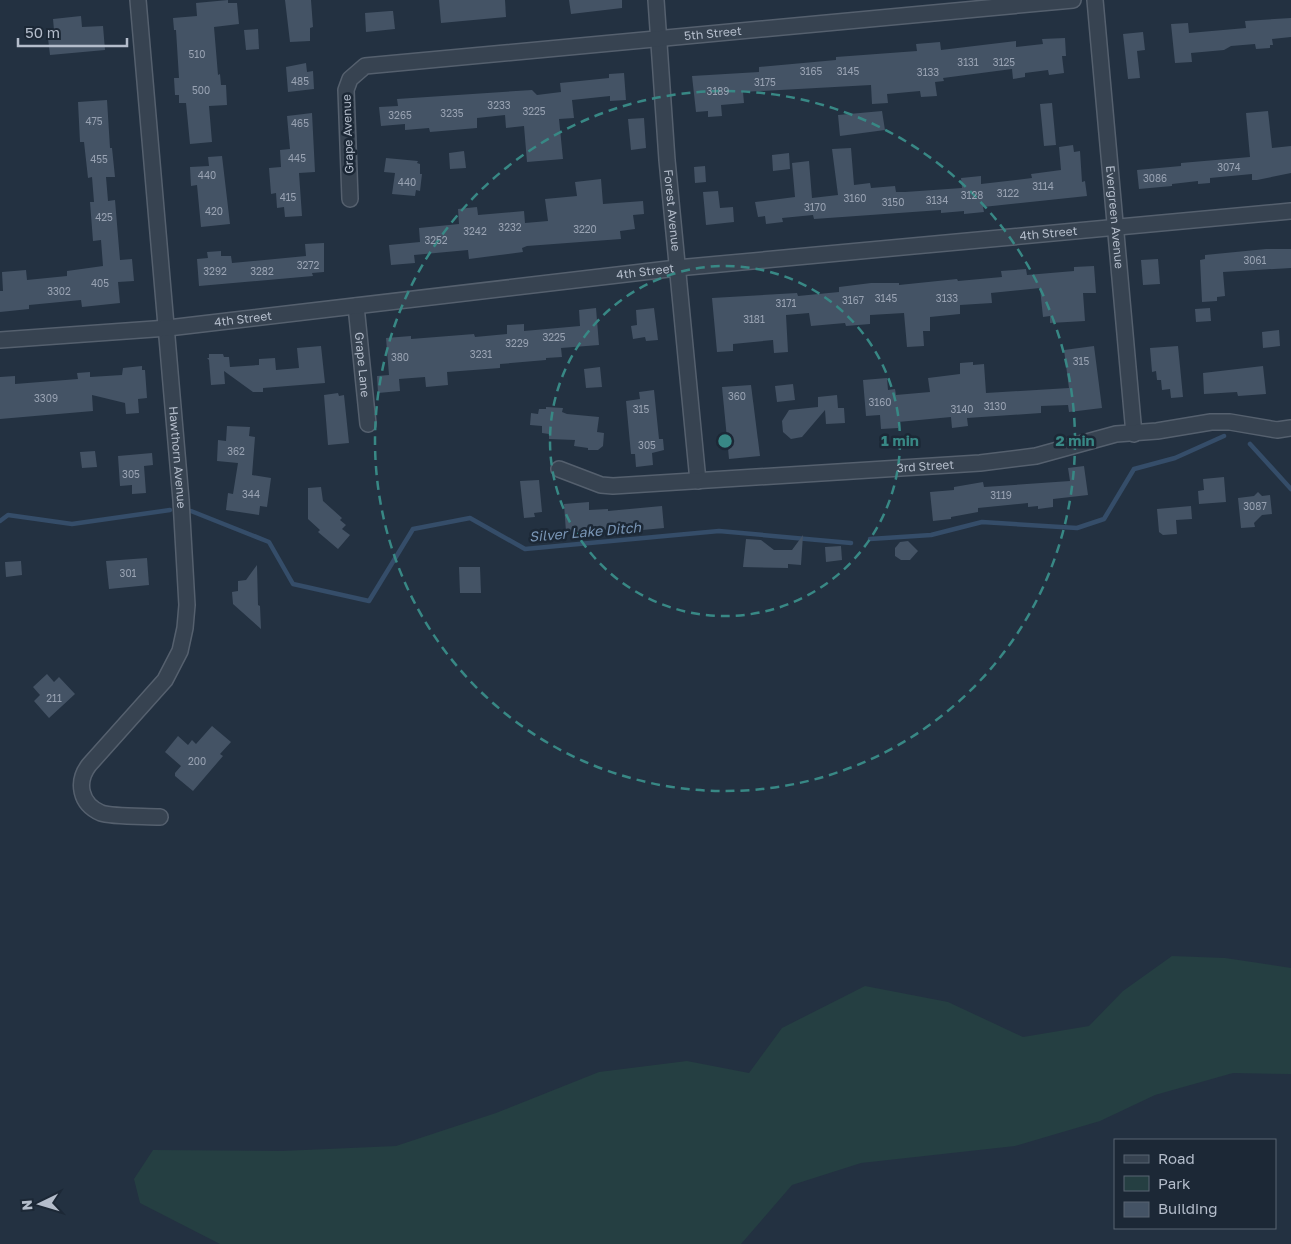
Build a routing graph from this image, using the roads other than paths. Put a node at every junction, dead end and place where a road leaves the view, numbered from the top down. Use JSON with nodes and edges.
{"nodes":[{"id":1,"x":138,"y":0,"type":"edge"},
{"id":2,"x":656,"y":0,"type":"edge"},
{"id":3,"x":1073,"y":0,"type":"edge"},
{"id":4,"x":1095,"y":0,"type":"edge"},
{"id":5,"x":659,"y":37,"type":"junction"},
{"id":6,"x":355,"y":72,"type":"joint"},
{"id":7,"x":350,"y":199,"type":"dead end"},
{"id":8,"x":1291,"y":211,"type":"edge"},
{"id":9,"x":1116,"y":228,"type":"junction"},
{"id":10,"x":677,"y":268,"type":"junction"},
{"id":11,"x":356,"y":306,"type":"junction"},
{"id":12,"x":168,"y":328,"type":"junction"},
{"id":13,"x":0,"y":340,"type":"edge"},
{"id":14,"x":368,"y":424,"type":"dead end"},
{"id":15,"x":1284,"y":429,"type":"edge"},
{"id":16,"x":1134,"y":434,"type":"junction"},
{"id":17,"x":559,"y":469,"type":"dead end"},
{"id":18,"x":698,"y":481,"type":"junction"},
{"id":19,"x":160,"y":817,"type":"dead end"}],
"edges":[{"from":1,"to":12,"type":"street","name":"Hawthorn Avenue"},
{"from":2,"to":5,"type":"street","name":"Forest Avenue"},
{"from":3,"to":5,"type":"street","name":"5th Street"},
{"from":4,"to":9,"type":"street","name":"Evergreen Avenue"},
{"from":5,"to":6,"type":"street","name":"5th Street"},
{"from":5,"to":10,"type":"street","name":"Forest Avenue"},
{"from":6,"to":7,"type":"street","name":"Grape Avenue"},
{"from":8,"to":9,"type":"street","name":"4th Street"},
{"from":9,"to":10,"type":"street","name":"4th Street"},
{"from":9,"to":16,"type":"street","name":"Evergreen Avenue"},
{"from":10,"to":11,"type":"street","name":"4th Street"},
{"from":10,"to":18,"type":"street","name":"Forest Avenue"},
{"from":11,"to":12,"type":"street","name":"4th Street"},
{"from":11,"to":14,"type":"street","name":"Grape Lane"},
{"from":12,"to":13,"type":"street","name":"4th Street"},
{"from":12,"to":19,"type":"street","name":"Hawthorn Avenue"},
{"from":15,"to":16,"type":"street","name":"3rd Street"},
{"from":16,"to":18,"type":"street","name":"3rd Street"},
{"from":17,"to":18,"type":"street","name":"3rd Street"}]}
